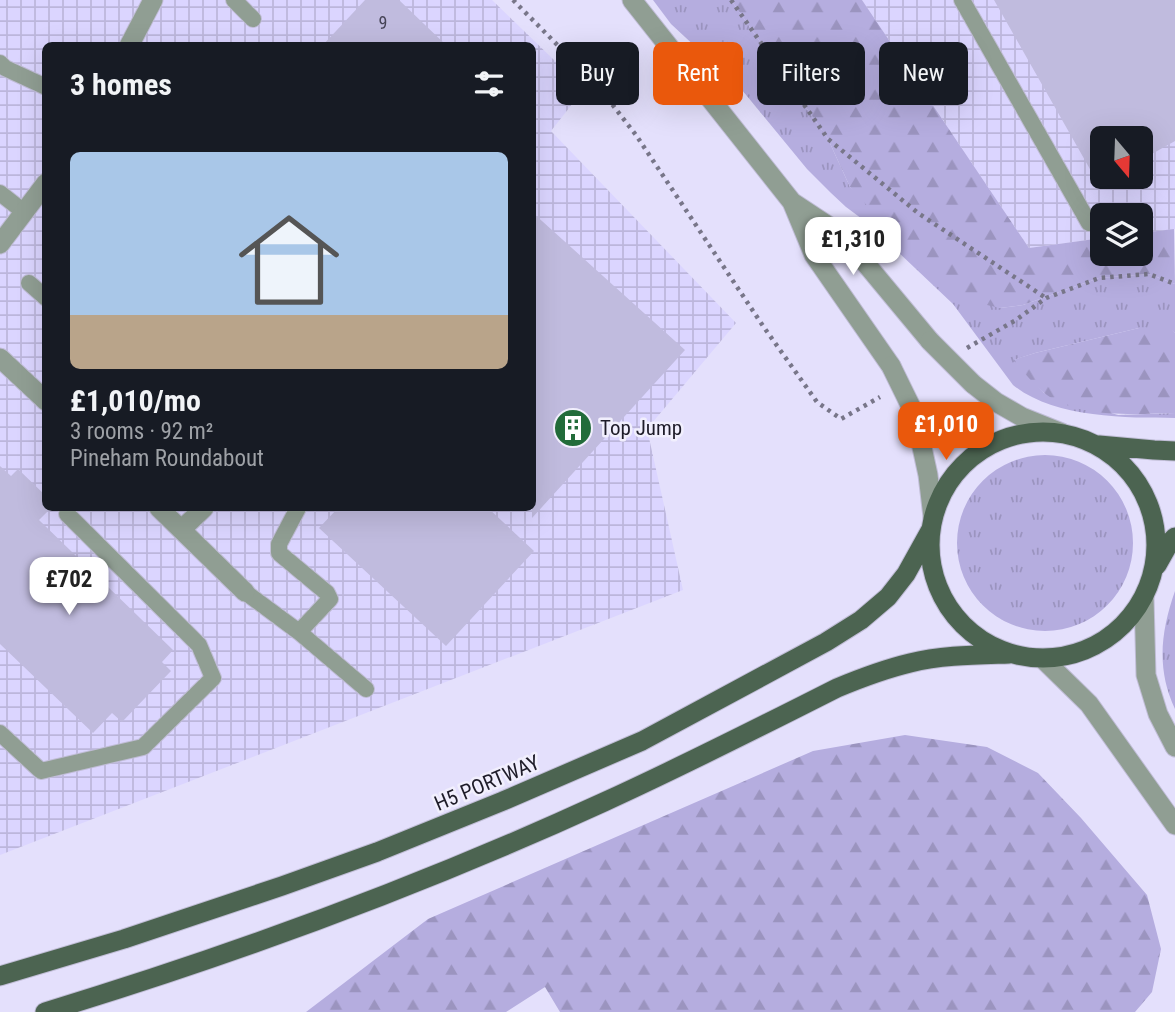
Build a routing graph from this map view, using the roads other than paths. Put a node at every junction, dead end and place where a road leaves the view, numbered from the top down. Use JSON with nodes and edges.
{"nodes":[{"id":1,"x":153,"y":0,"type":"edge"},
{"id":2,"x":234,"y":0,"type":"edge"},
{"id":3,"x":632,"y":0,"type":"edge"},
{"id":4,"x":962,"y":0,"type":"edge"},
{"id":5,"x":253,"y":19,"type":"dead end"},
{"id":6,"x":131,"y":42,"type":"edge"},
{"id":7,"x":0,"y":63,"type":"edge"},
{"id":8,"x":42,"y":85,"type":"edge"},
{"id":9,"x":42,"y":188,"type":"edge"},
{"id":10,"x":0,"y":193,"type":"edge"},
{"id":11,"x":792,"y":202,"type":"junction"},
{"id":12,"x":24,"y":212,"type":"junction"},
{"id":13,"x":1089,"y":222,"type":"dead end"},
{"id":14,"x":0,"y":244,"type":"edge"},
{"id":15,"x":29,"y":283,"type":"dead end"},
{"id":16,"x":42,"y":295,"type":"edge"},
{"id":17,"x":0,"y":358,"type":"edge"},
{"id":18,"x":42,"y":397,"type":"edge"},
{"id":19,"x":1062,"y":433,"type":"junction"},
{"id":20,"x":1098,"y":445,"type":"junction"},
{"id":21,"x":1175,"y":450,"type":"edge"},
{"id":22,"x":162,"y":511,"type":"edge"},
{"id":23,"x":202,"y":511,"type":"edge"},
{"id":24,"x":296,"y":511,"type":"edge"},
{"id":25,"x":67,"y":514,"type":"dead end"},
{"id":26,"x":932,"y":523,"type":"junction"},
{"id":27,"x":183,"y":529,"type":"junction"},
{"id":28,"x":1175,"y":537,"type":"edge"},
{"id":29,"x":1155,"y":569,"type":"junction"},
{"id":30,"x":245,"y":592,"type":"joint"},
{"id":31,"x":1144,"y":598,"type":"junction"},
{"id":32,"x":299,"y":632,"type":"junction"},
{"id":33,"x":1009,"y":654,"type":"junction"},
{"id":34,"x":1043,"y":659,"type":"junction"},
{"id":35,"x":366,"y":689,"type":"dead end"},
{"id":36,"x":0,"y":733,"type":"edge"},
{"id":37,"x":1175,"y":747,"type":"edge"},
{"id":38,"x":1175,"y":825,"type":"edge"},
{"id":39,"x":0,"y":976,"type":"edge"},
{"id":40,"x":70,"y":1007,"type":"edge"},
{"id":41,"x":45,"y":1012,"type":"edge"}],
"edges":[{"from":1,"to":6,"type":"street"},
{"from":2,"to":5,"type":"lane"},
{"from":3,"to":11,"type":"street"},
{"from":4,"to":13,"type":"lane"},
{"from":7,"to":8,"type":"lane"},
{"from":9,"to":12,"type":"street"},
{"from":10,"to":12,"type":"lane"},
{"from":11,"to":19,"type":"street","bridge":true},
{"from":11,"to":26,"type":"street","bridge":true},
{"from":12,"to":14,"type":"street"},
{"from":15,"to":16,"type":"lane"},
{"from":17,"to":18,"type":"street"},
{"from":19,"to":20,"type":"main road"},
{"from":19,"to":26,"type":"main road"},
{"from":20,"to":21,"type":"main road"},
{"from":20,"to":29,"type":"main road"},
{"from":22,"to":27,"type":"street"},
{"from":23,"to":27,"type":"street"},
{"from":24,"to":32,"type":"lane"},
{"from":25,"to":36,"type":"lane"},
{"from":26,"to":33,"type":"main road"},
{"from":26,"to":39,"type":"main road","name":"H5 PORTWAY"},
{"from":27,"to":30,"type":"street"},
{"from":28,"to":29,"type":"main road"},
{"from":29,"to":31,"type":"main road"},
{"from":30,"to":32,"type":"lane"},
{"from":31,"to":34,"type":"main road"},
{"from":31,"to":37,"type":"street"},
{"from":32,"to":35,"type":"lane"},
{"from":33,"to":34,"type":"main road"},
{"from":33,"to":40,"type":"main road"},
{"from":34,"to":38,"type":"street"},
{"from":40,"to":41,"type":"main road"}]}
